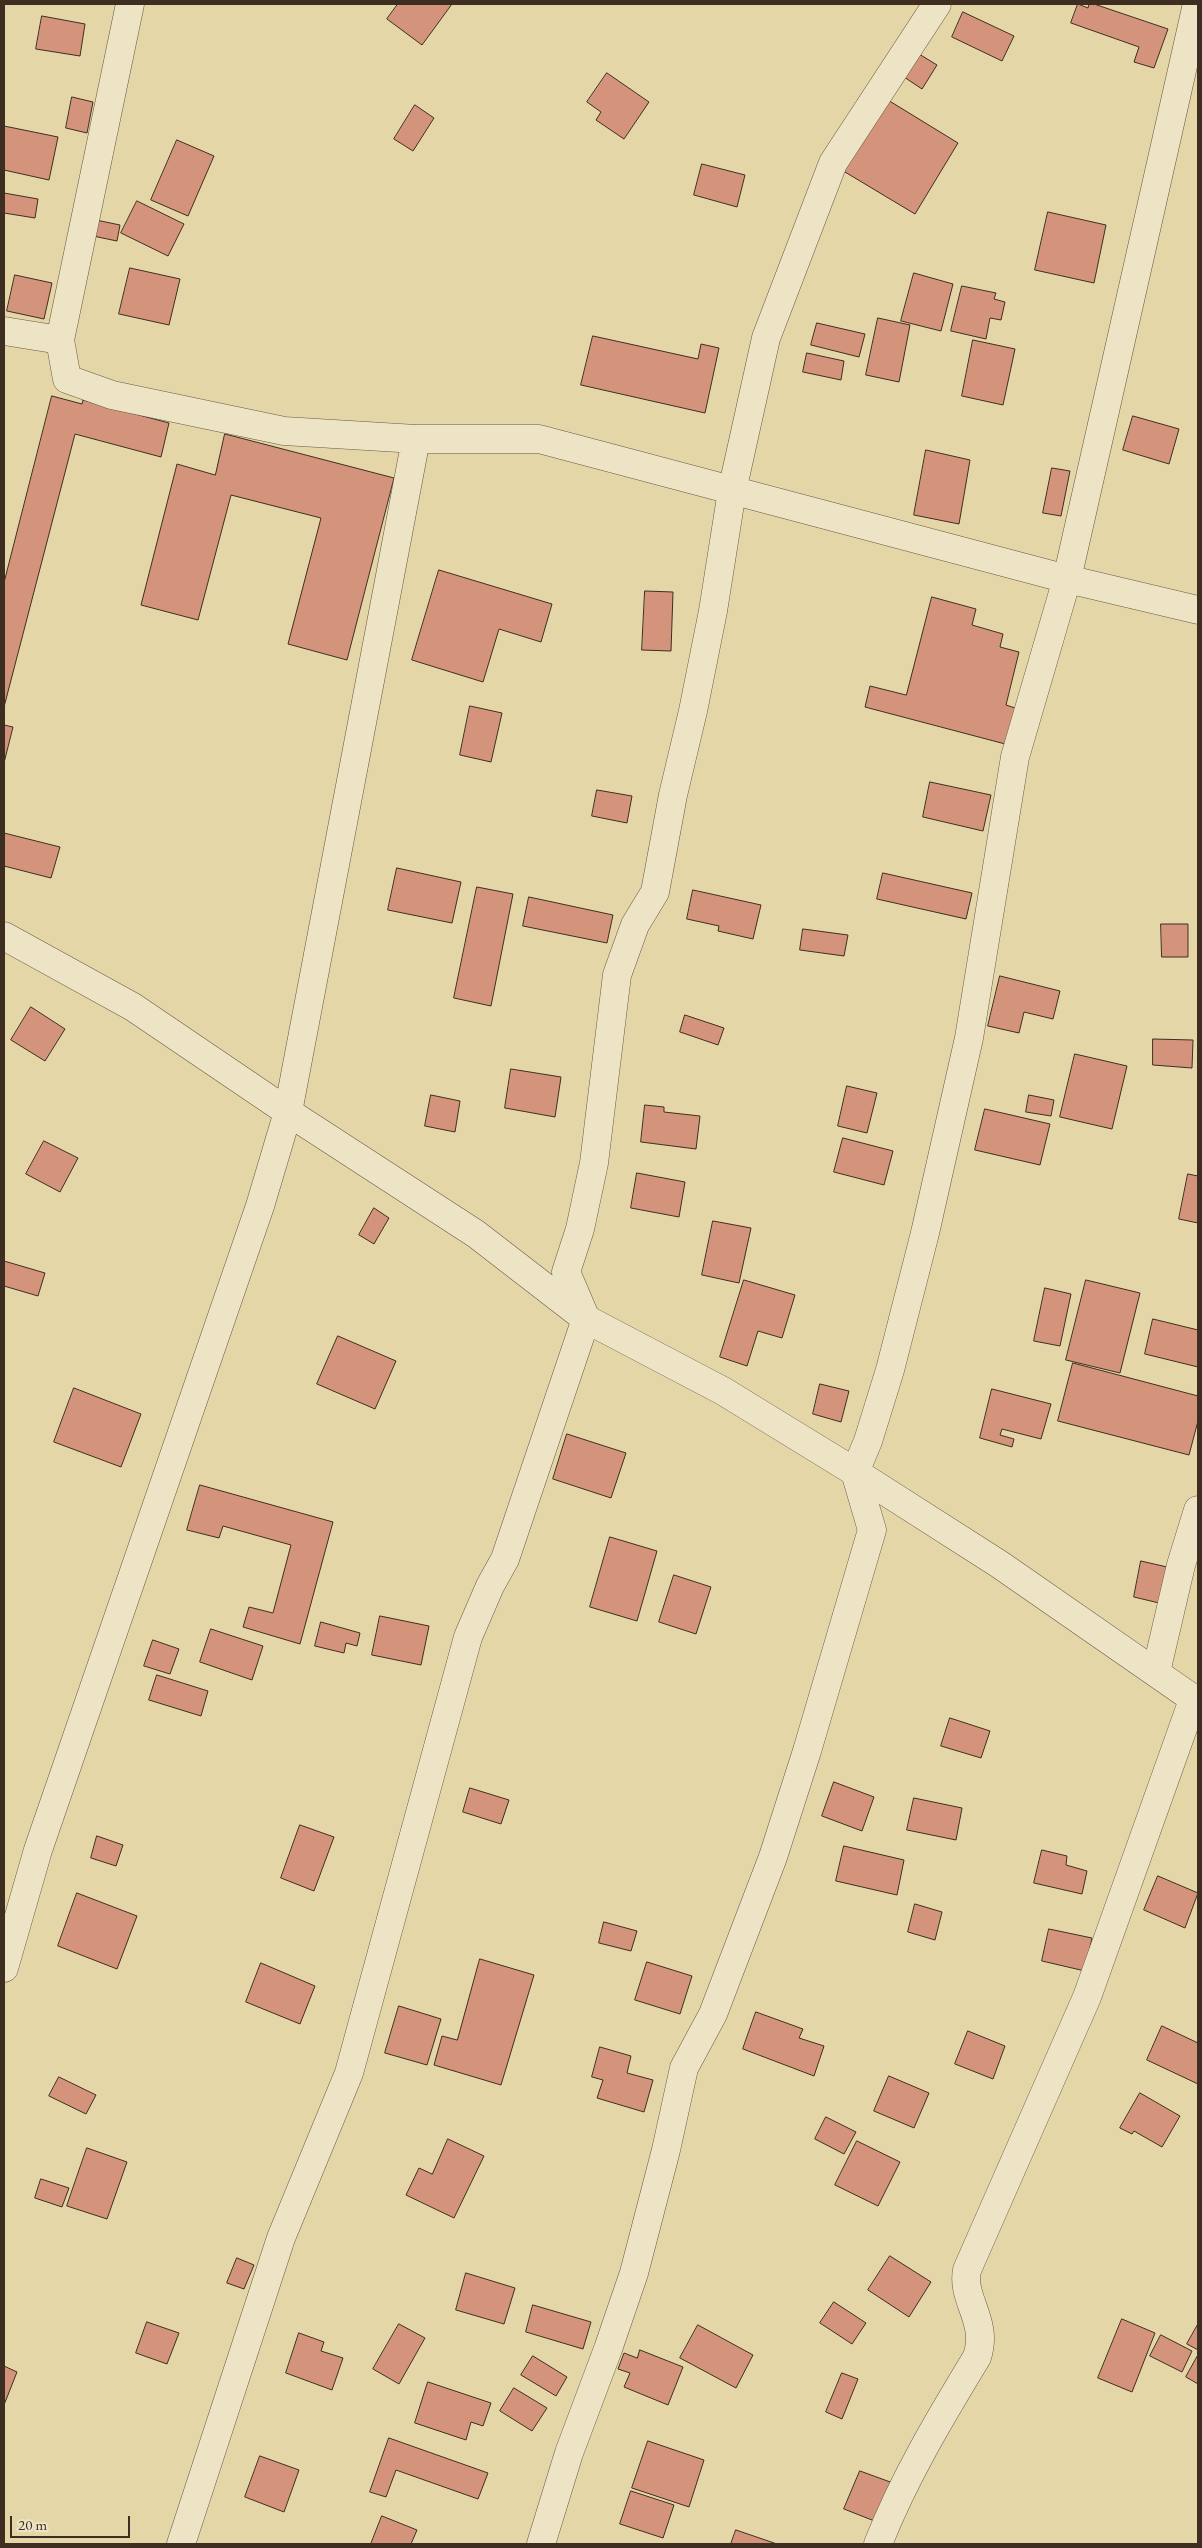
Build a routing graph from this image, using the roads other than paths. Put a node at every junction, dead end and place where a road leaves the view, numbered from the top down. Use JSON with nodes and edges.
{"nodes":[{"id":1,"x":130,"y":4,"type":"edge"},
{"id":2,"x":937,"y":4,"type":"edge"},
{"id":3,"x":1197,"y":4,"type":"edge"},
{"id":4,"x":4,"y":331,"type":"edge"},
{"id":5,"x":60,"y":340,"type":"junction"},
{"id":6,"x":416,"y":439,"type":"junction"},
{"id":7,"x":732,"y":491,"type":"junction"},
{"id":8,"x":1067,"y":580,"type":"junction"},
{"id":9,"x":1198,"y":610,"type":"edge"},
{"id":10,"x":4,"y":936,"type":"edge"},
{"id":11,"x":288,"y":1112,"type":"junction"},
{"id":12,"x":586,"y":1320,"type":"junction"},
{"id":13,"x":855,"y":1472,"type":"junction"},
{"id":14,"x":1198,"y":1510,"type":"edge"},
{"id":15,"x":1156,"y":1672,"type":"junction"},
{"id":16,"x":1196,"y":1701,"type":"edge"},
{"id":17,"x":4,"y":1968,"type":"edge"},
{"id":18,"x":181,"y":2544,"type":"edge"},
{"id":19,"x":541,"y":2544,"type":"edge"},
{"id":20,"x":878,"y":2544,"type":"edge"}],
"edges":[{"from":1,"to":5,"type":"street"},
{"from":2,"to":7,"type":"street"},
{"from":3,"to":8,"type":"street"},
{"from":4,"to":5,"type":"street"},
{"from":5,"to":6,"type":"street"},
{"from":6,"to":7,"type":"street"},
{"from":6,"to":11,"type":"street"},
{"from":7,"to":8,"type":"street"},
{"from":7,"to":12,"type":"street"},
{"from":8,"to":9,"type":"street"},
{"from":8,"to":13,"type":"street"},
{"from":10,"to":11,"type":"street"},
{"from":11,"to":12,"type":"street"},
{"from":11,"to":17,"type":"street"},
{"from":12,"to":13,"type":"street"},
{"from":12,"to":18,"type":"street"},
{"from":13,"to":15,"type":"street"},
{"from":13,"to":19,"type":"street"},
{"from":14,"to":15,"type":"street"},
{"from":15,"to":16,"type":"street"},
{"from":16,"to":20,"type":"street"}]}
